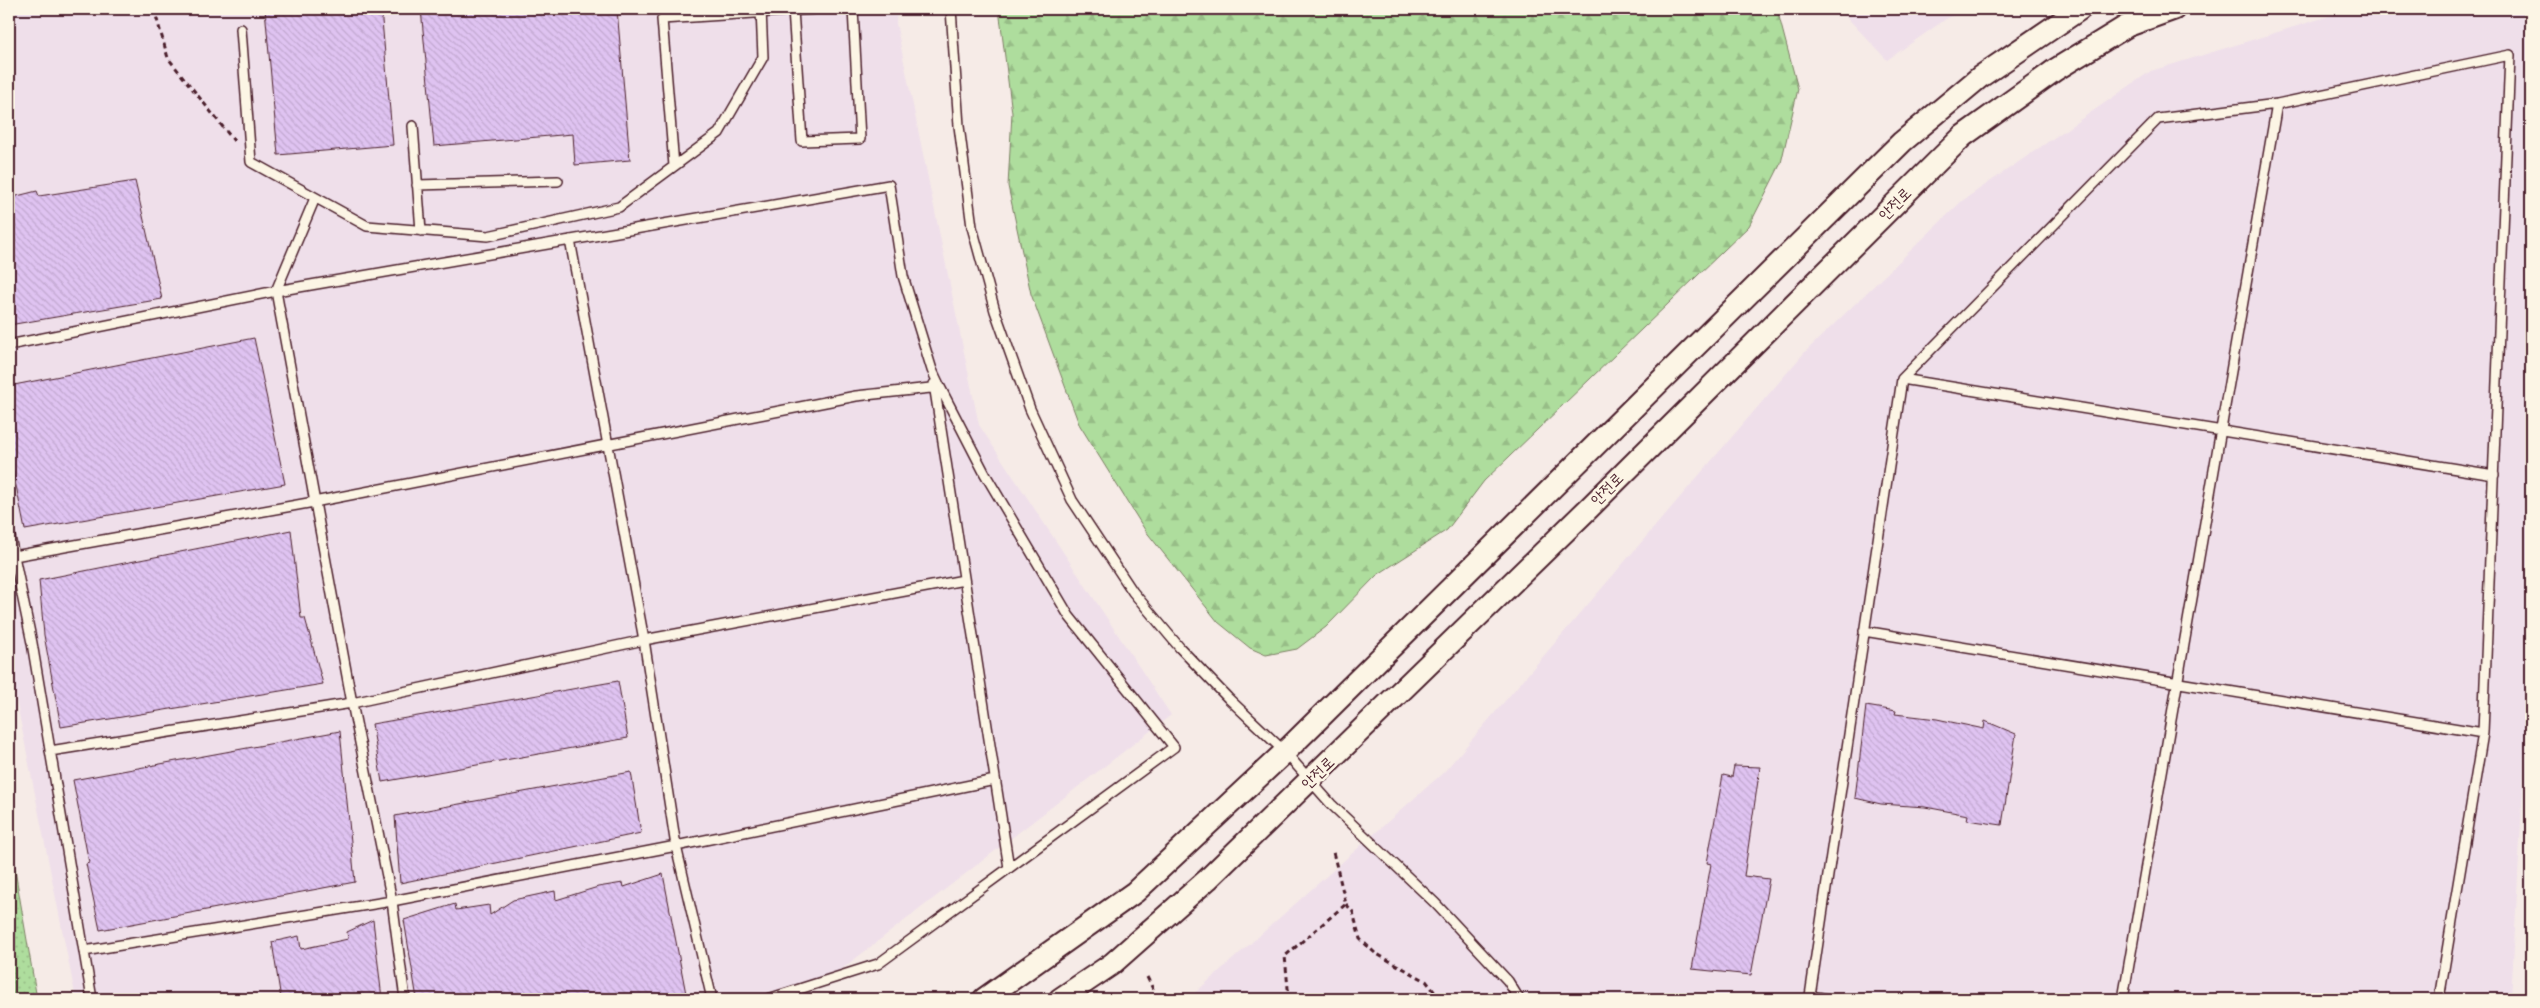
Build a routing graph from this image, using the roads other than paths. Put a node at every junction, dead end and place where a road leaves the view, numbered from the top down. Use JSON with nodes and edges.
{"nodes":[{"id":1,"x":816,"y":9,"type":"edge"},
{"id":2,"x":853,"y":9,"type":"edge"},
{"id":3,"x":951,"y":9,"type":"edge"},
{"id":4,"x":2080,"y":9,"type":"edge"},
{"id":5,"x":2174,"y":9,"type":"edge"},
{"id":6,"x":793,"y":10,"type":"junction"},
{"id":7,"x":761,"y":11,"type":"edge"},
{"id":8,"x":241,"y":29,"type":"dead end"},
{"id":9,"x":2277,"y":104,"type":"junction"},
{"id":10,"x":413,"y":126,"type":"dead end"},
{"id":11,"x":674,"y":166,"type":"junction"},
{"id":12,"x":558,"y":181,"type":"dead end"},
{"id":13,"x":417,"y":185,"type":"junction"},
{"id":14,"x":315,"y":198,"type":"junction"},
{"id":15,"x":422,"y":231,"type":"junction"},
{"id":16,"x":570,"y":240,"type":"junction"},
{"id":17,"x":276,"y":291,"type":"junction"},
{"id":18,"x":9,"y":345,"type":"edge"},
{"id":19,"x":1902,"y":379,"type":"junction"},
{"id":20,"x":938,"y":387,"type":"junction"},
{"id":21,"x":2221,"y":431,"type":"junction"},
{"id":22,"x":607,"y":444,"type":"junction"},
{"id":23,"x":2494,"y":475,"type":"junction"},
{"id":24,"x":314,"y":502,"type":"junction"},
{"id":25,"x":9,"y":532,"type":"edge"},
{"id":26,"x":14,"y":556,"type":"junction"},
{"id":27,"x":964,"y":580,"type":"junction"},
{"id":28,"x":1864,"y":631,"type":"junction"},
{"id":29,"x":644,"y":640,"type":"junction"},
{"id":30,"x":2177,"y":683,"type":"junction"},
{"id":31,"x":352,"y":704,"type":"junction"},
{"id":32,"x":2483,"y":733,"type":"junction"},
{"id":33,"x":50,"y":751,"type":"junction"},
{"id":34,"x":1285,"y":752,"type":"junction"},
{"id":35,"x":995,"y":780,"type":"junction"},
{"id":36,"x":1311,"y":780,"type":"junction"},
{"id":37,"x":676,"y":846,"type":"junction"},
{"id":38,"x":1009,"y":868,"type":"junction"},
{"id":39,"x":392,"y":901,"type":"junction"},
{"id":40,"x":84,"y":951,"type":"junction"},
{"id":41,"x":92,"y":999,"type":"edge"},
{"id":42,"x":405,"y":999,"type":"edge"},
{"id":43,"x":712,"y":999,"type":"edge"},
{"id":44,"x":768,"y":999,"type":"edge"},
{"id":45,"x":984,"y":999,"type":"edge"},
{"id":46,"x":1060,"y":999,"type":"edge"},
{"id":47,"x":1519,"y":999,"type":"edge"},
{"id":48,"x":1829,"y":999,"type":"edge"},
{"id":49,"x":2123,"y":999,"type":"edge"},
{"id":50,"x":2439,"y":999,"type":"edge"}],
"edges":[{"from":1,"to":6,"type":"lane"},
{"from":2,"to":6,"type":"lane"},
{"from":3,"to":34,"type":"lane"},
{"from":4,"to":34,"type":"street"},
{"from":5,"to":36,"type":"street","name":"안전로"},
{"from":6,"to":7,"type":"lane"},
{"from":7,"to":11,"type":"lane"},
{"from":7,"to":11,"type":"lane"},
{"from":8,"to":14,"type":"lane"},
{"from":9,"to":19,"type":"lane"},
{"from":9,"to":21,"type":"lane"},
{"from":9,"to":23,"type":"lane"},
{"from":10,"to":13,"type":"lane"},
{"from":11,"to":15,"type":"lane"},
{"from":12,"to":13,"type":"lane"},
{"from":13,"to":15,"type":"lane"},
{"from":14,"to":15,"type":"lane"},
{"from":14,"to":17,"type":"lane"},
{"from":16,"to":17,"type":"lane"},
{"from":16,"to":20,"type":"lane"},
{"from":16,"to":22,"type":"lane"},
{"from":17,"to":18,"type":"lane"},
{"from":17,"to":24,"type":"lane"},
{"from":19,"to":21,"type":"lane"},
{"from":19,"to":28,"type":"lane"},
{"from":20,"to":22,"type":"lane"},
{"from":20,"to":27,"type":"lane"},
{"from":20,"to":38,"type":"lane"},
{"from":21,"to":23,"type":"lane"},
{"from":21,"to":30,"type":"lane"},
{"from":22,"to":24,"type":"lane"},
{"from":22,"to":29,"type":"lane"},
{"from":23,"to":32,"type":"lane"},
{"from":24,"to":26,"type":"lane"},
{"from":24,"to":31,"type":"lane"},
{"from":25,"to":26,"type":"lane"},
{"from":26,"to":33,"type":"lane"},
{"from":27,"to":29,"type":"lane"},
{"from":27,"to":35,"type":"lane"},
{"from":28,"to":30,"type":"lane"},
{"from":28,"to":48,"type":"lane"},
{"from":29,"to":31,"type":"lane"},
{"from":29,"to":37,"type":"lane"},
{"from":30,"to":32,"type":"lane"},
{"from":30,"to":49,"type":"lane"},
{"from":31,"to":33,"type":"lane"},
{"from":31,"to":39,"type":"lane"},
{"from":32,"to":50,"type":"lane"},
{"from":33,"to":40,"type":"lane"},
{"from":34,"to":36,"type":"lane"},
{"from":34,"to":45,"type":"street"},
{"from":35,"to":37,"type":"lane"},
{"from":35,"to":38,"type":"lane"},
{"from":36,"to":46,"type":"street","name":"안전로"},
{"from":36,"to":47,"type":"lane"},
{"from":37,"to":39,"type":"lane"},
{"from":37,"to":43,"type":"lane"},
{"from":38,"to":44,"type":"lane"},
{"from":39,"to":40,"type":"lane"},
{"from":39,"to":42,"type":"lane"},
{"from":40,"to":41,"type":"lane"}]}
